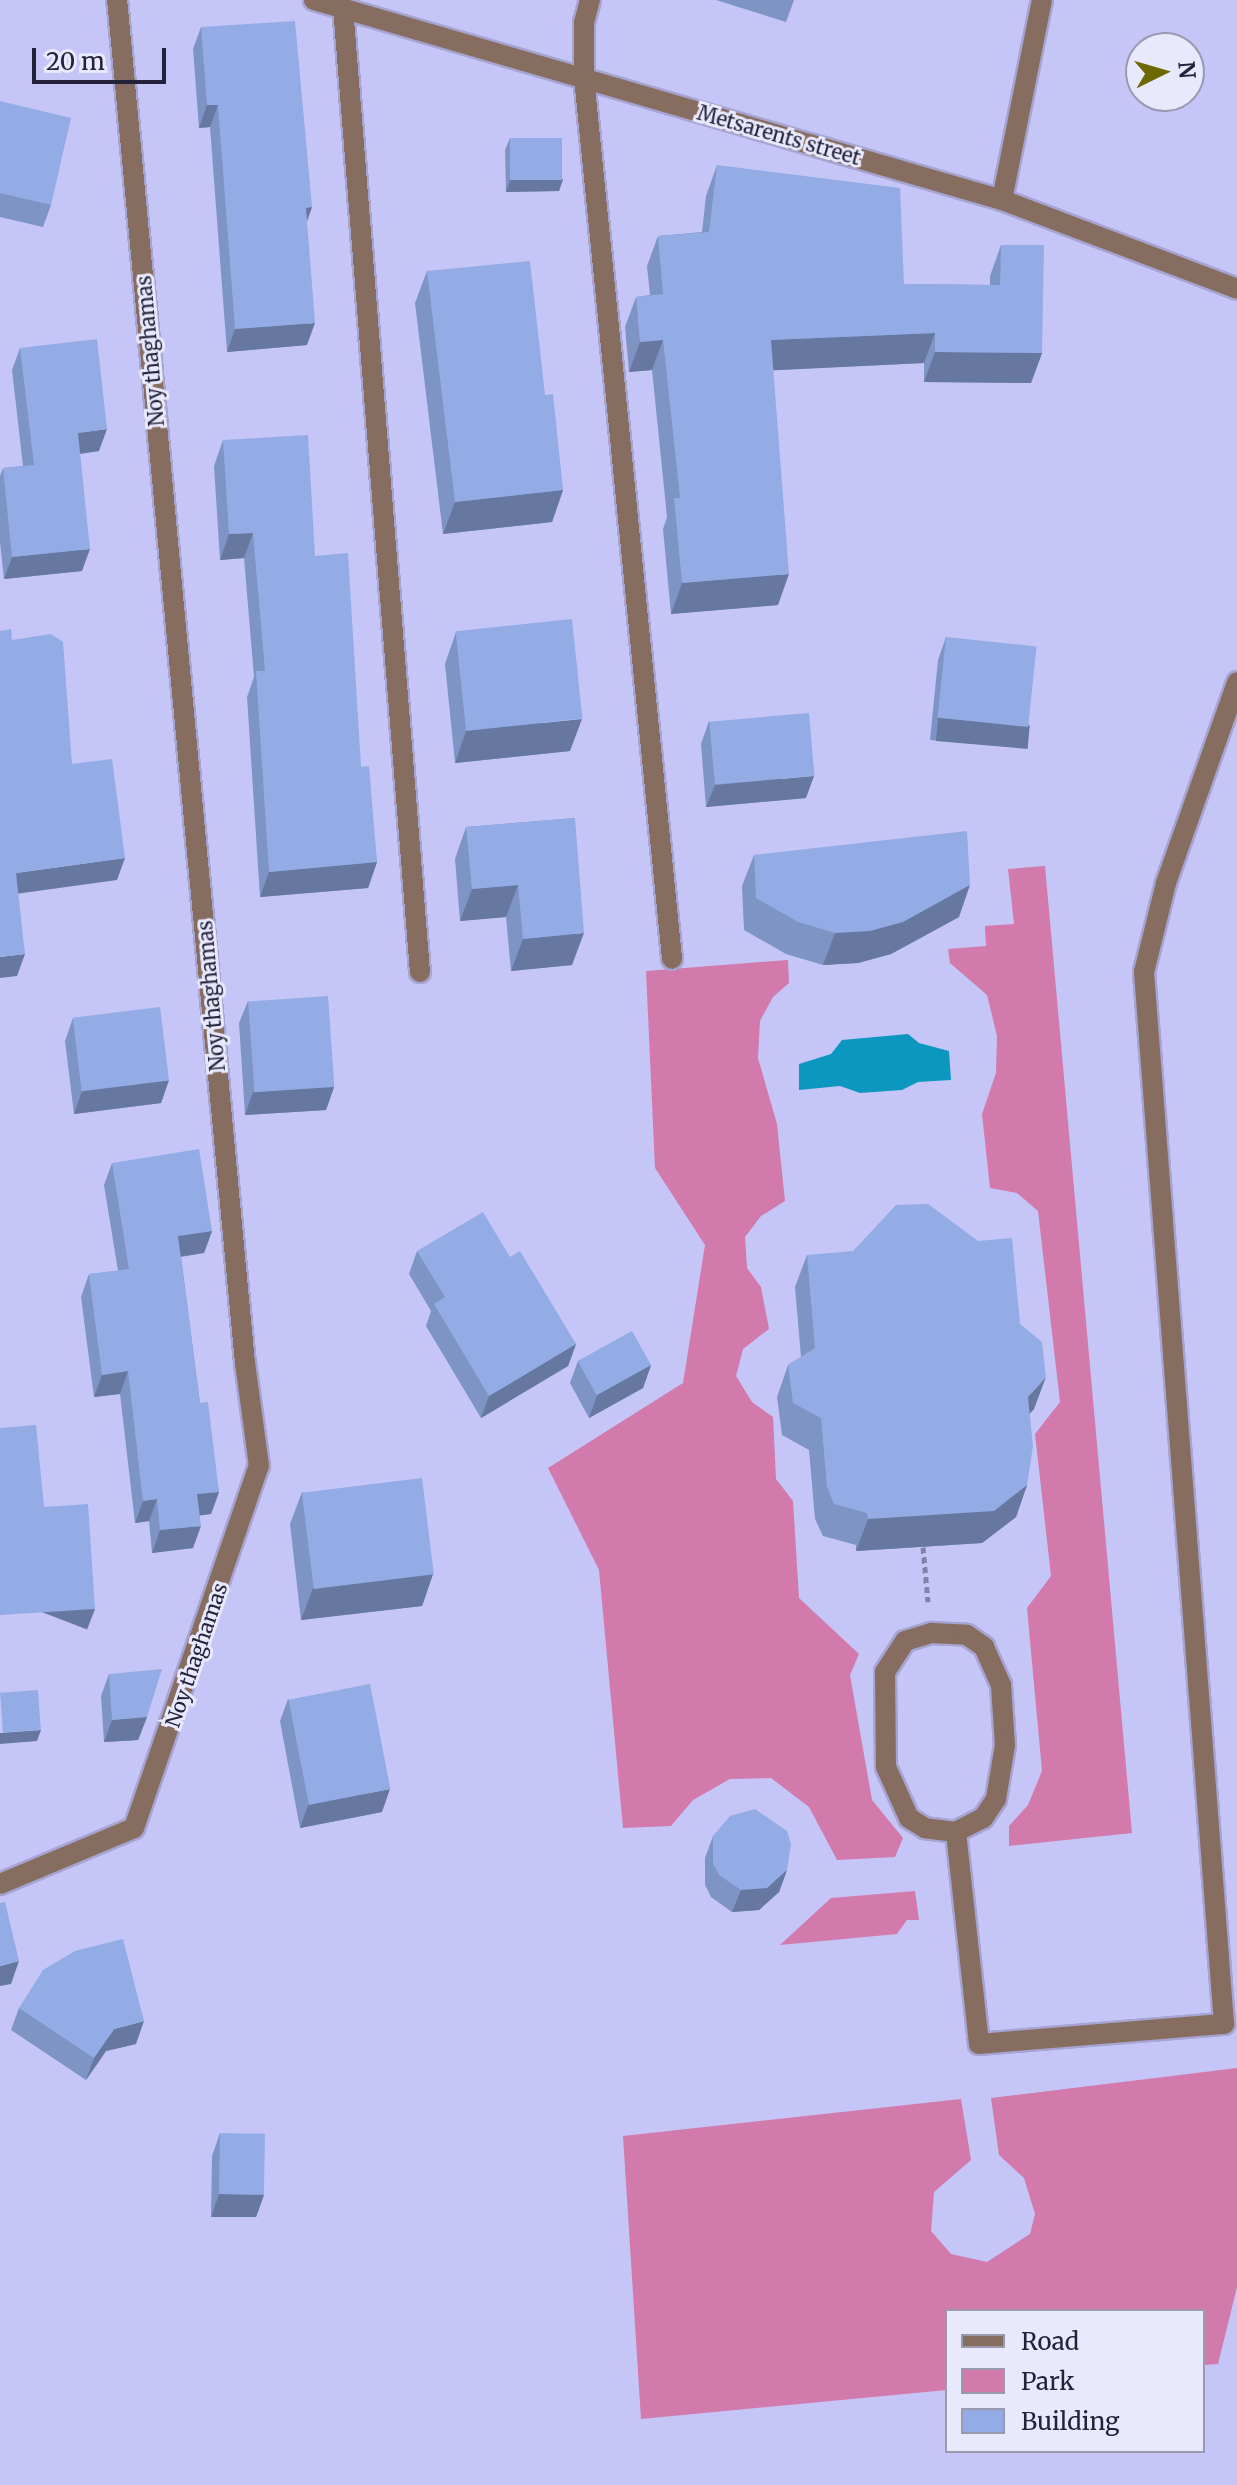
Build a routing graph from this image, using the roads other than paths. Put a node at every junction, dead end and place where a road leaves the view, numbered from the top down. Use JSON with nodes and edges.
{"nodes":[{"id":1,"x":117,"y":0,"type":"edge"},
{"id":2,"x":314,"y":0,"type":"edge"},
{"id":3,"x":590,"y":0,"type":"edge"},
{"id":4,"x":1042,"y":0,"type":"edge"},
{"id":5,"x":343,"y":7,"type":"junction"},
{"id":6,"x":584,"y":77,"type":"junction"},
{"id":7,"x":1002,"y":200,"type":"junction"},
{"id":8,"x":1237,"y":289,"type":"edge"},
{"id":9,"x":1237,"y":682,"type":"edge"},
{"id":10,"x":672,"y":959,"type":"dead end"},
{"id":11,"x":420,"y":972,"type":"dead end"},
{"id":12,"x":956,"y":1832,"type":"junction"},
{"id":13,"x":0,"y":1884,"type":"edge"}],
"edges":[{"from":1,"to":13,"type":"street","name":"Noy thaghamas"},
{"from":2,"to":5,"type":"street","name":"Metsarents street"},
{"from":3,"to":6,"type":"street"},
{"from":4,"to":7,"type":"street"},
{"from":5,"to":6,"type":"street","name":"Metsarents street"},
{"from":5,"to":11,"type":"street"},
{"from":6,"to":7,"type":"street","name":"Metsarents street"},
{"from":6,"to":10,"type":"street"},
{"from":7,"to":8,"type":"street","name":"Metsarents street"},
{"from":9,"to":12,"type":"street"},
{"from":12,"to":12,"type":"street"}]}
